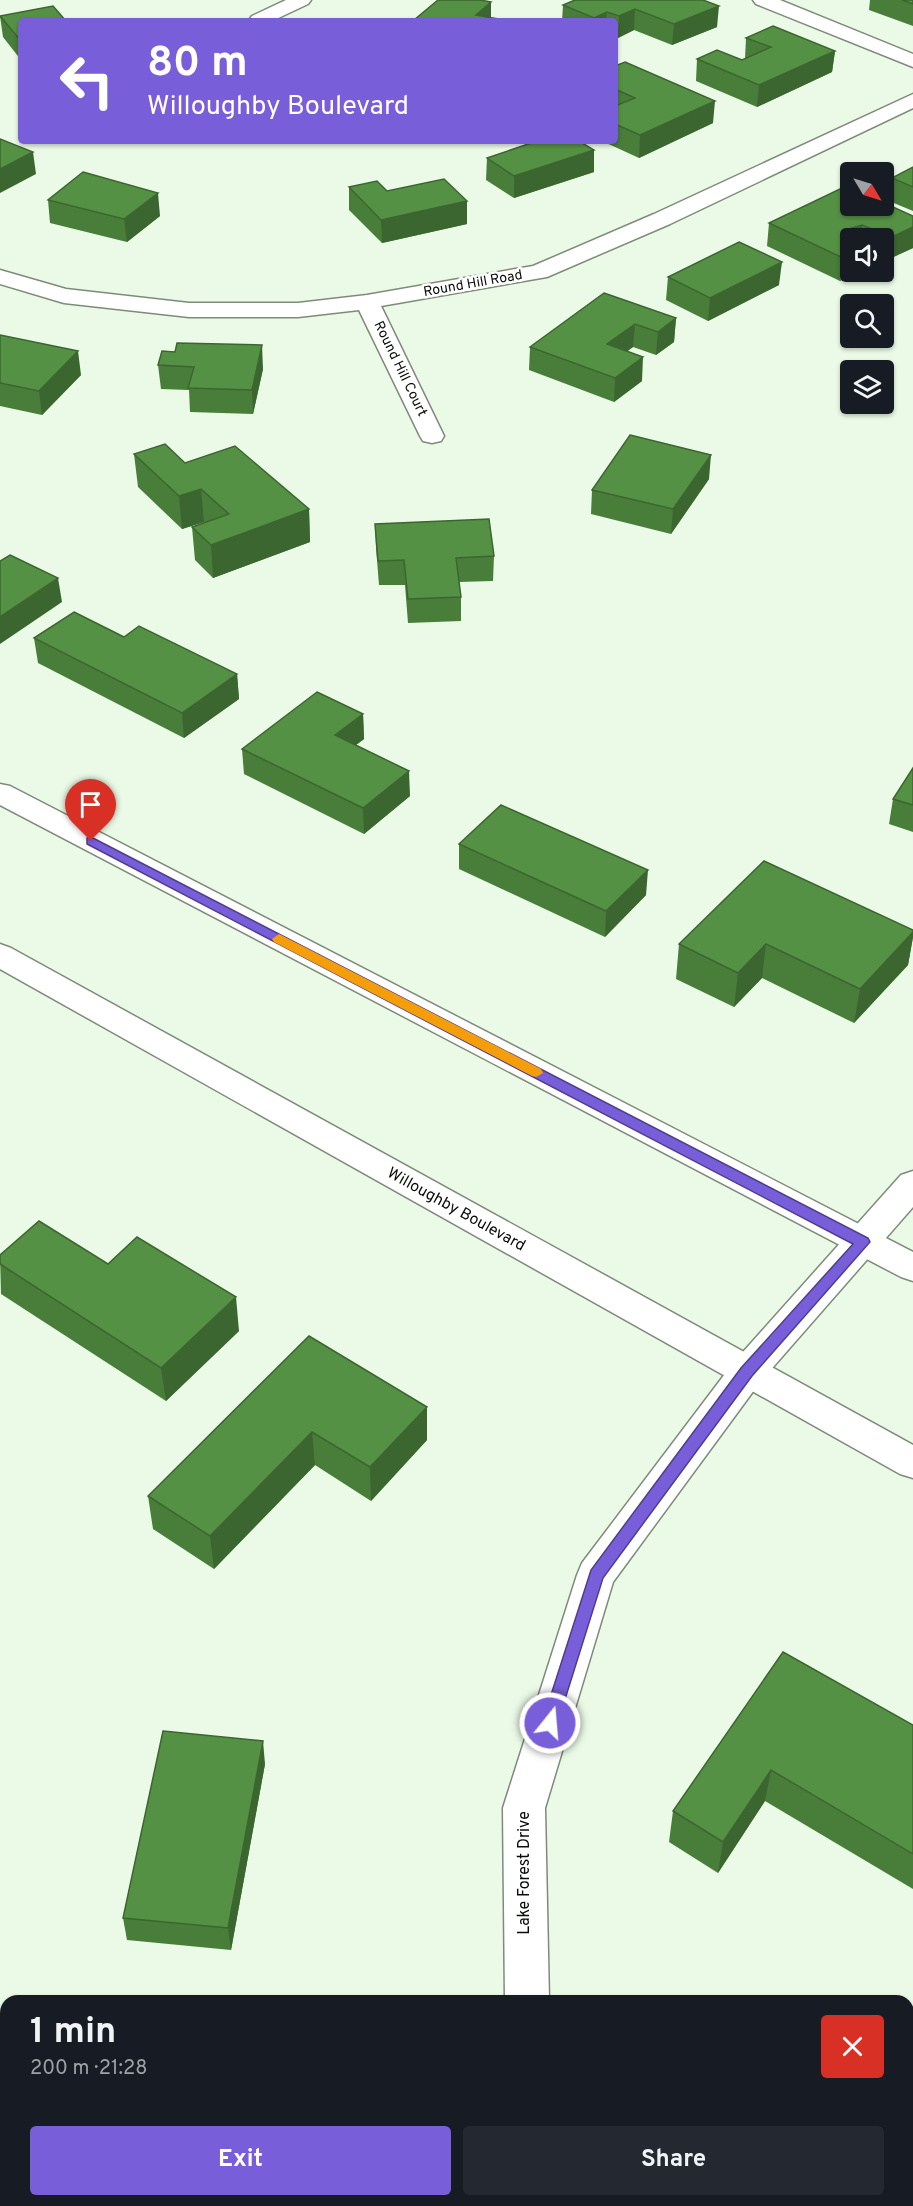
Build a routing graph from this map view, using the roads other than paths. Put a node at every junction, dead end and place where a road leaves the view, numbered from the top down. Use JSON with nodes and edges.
{"nodes":[{"id":1,"x":301,"y":0,"type":"edge"},
{"id":2,"x":763,"y":0,"type":"edge"},
{"id":3,"x":264,"y":18,"type":"edge"},
{"id":4,"x":913,"y":61,"type":"edge"},
{"id":5,"x":913,"y":100,"type":"edge"},
{"id":6,"x":0,"y":277,"type":"edge"},
{"id":7,"x":367,"y":302,"type":"junction"},
{"id":8,"x":432,"y":436,"type":"dead end"},
{"id":9,"x":0,"y":793,"type":"edge"},
{"id":10,"x":0,"y":955,"type":"edge"},
{"id":11,"x":913,"y":1184,"type":"edge"},
{"id":12,"x":863,"y":1242,"type":"junction"},
{"id":13,"x":913,"y":1268,"type":"edge"},
{"id":14,"x":747,"y":1372,"type":"junction"},
{"id":15,"x":913,"y":1463,"type":"edge"},
{"id":16,"x":527,"y":1995,"type":"edge"}],
"edges":[{"from":1,"to":3,"type":"street"},
{"from":2,"to":4,"type":"street"},
{"from":5,"to":7,"type":"street","name":"Round Hill Road"},
{"from":6,"to":7,"type":"street","name":"Round Hill Road"},
{"from":7,"to":8,"type":"street","name":"Round Hill Court"},
{"from":9,"to":12,"type":"street"},
{"from":10,"to":14,"type":"street","name":"Willoughby Boulevard"},
{"from":11,"to":12,"type":"street","name":"Lake Forest Drive"},
{"from":12,"to":13,"type":"street"},
{"from":12,"to":14,"type":"street","name":"Lake Forest Drive"},
{"from":14,"to":15,"type":"street","name":"Willoughby Boulevard"},
{"from":14,"to":16,"type":"street","name":"Lake Forest Drive"}]}
